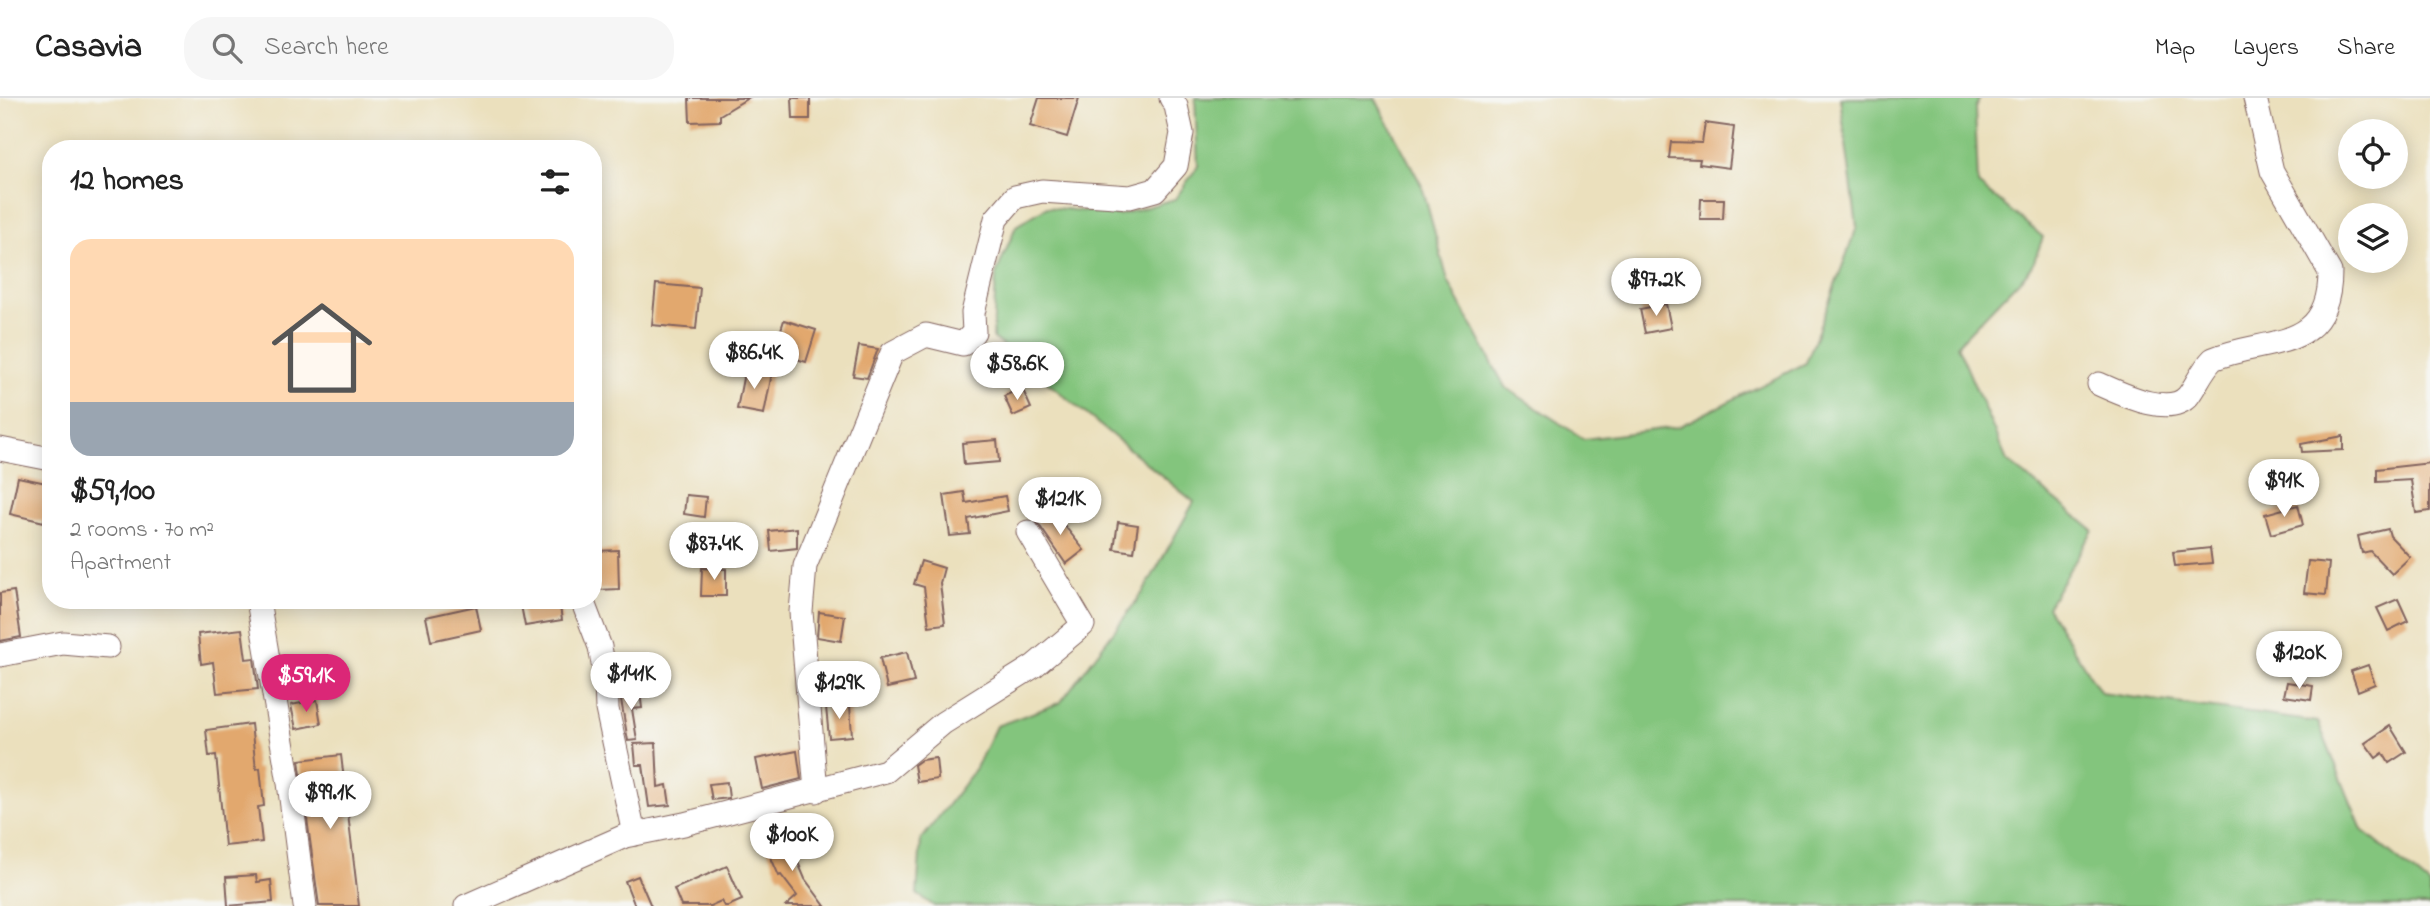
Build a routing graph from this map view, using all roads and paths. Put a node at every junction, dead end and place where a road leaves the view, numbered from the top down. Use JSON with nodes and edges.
{"nodes":[{"id":1,"x":1171,"y":98,"type":"edge"},
{"id":2,"x":2256,"y":98,"type":"edge"},
{"id":3,"x":2099,"y":384,"type":"dead end"},
{"id":4,"x":0,"y":449,"type":"edge"},
{"id":5,"x":42,"y":457,"type":"edge"},
{"id":6,"x":1028,"y":532,"type":"dead end"},
{"id":7,"x":260,"y":609,"type":"edge"},
{"id":8,"x":585,"y":609,"type":"edge"},
{"id":9,"x":108,"y":647,"type":"dead end"},
{"id":10,"x":0,"y":655,"type":"edge"},
{"id":11,"x":816,"y":791,"type":"junction"},
{"id":12,"x":634,"y":834,"type":"junction"},
{"id":13,"x":305,"y":906,"type":"edge"},
{"id":14,"x":466,"y":906,"type":"edge"}],
"edges":[{"from":1,"to":11,"type":"street"},
{"from":2,"to":3,"type":"street"},
{"from":4,"to":5,"type":"street"},
{"from":6,"to":11,"type":"street"},
{"from":7,"to":13,"type":"street"},
{"from":8,"to":12,"type":"street"},
{"from":9,"to":10,"type":"street"},
{"from":11,"to":12,"type":"street"},
{"from":12,"to":14,"type":"street"}]}
